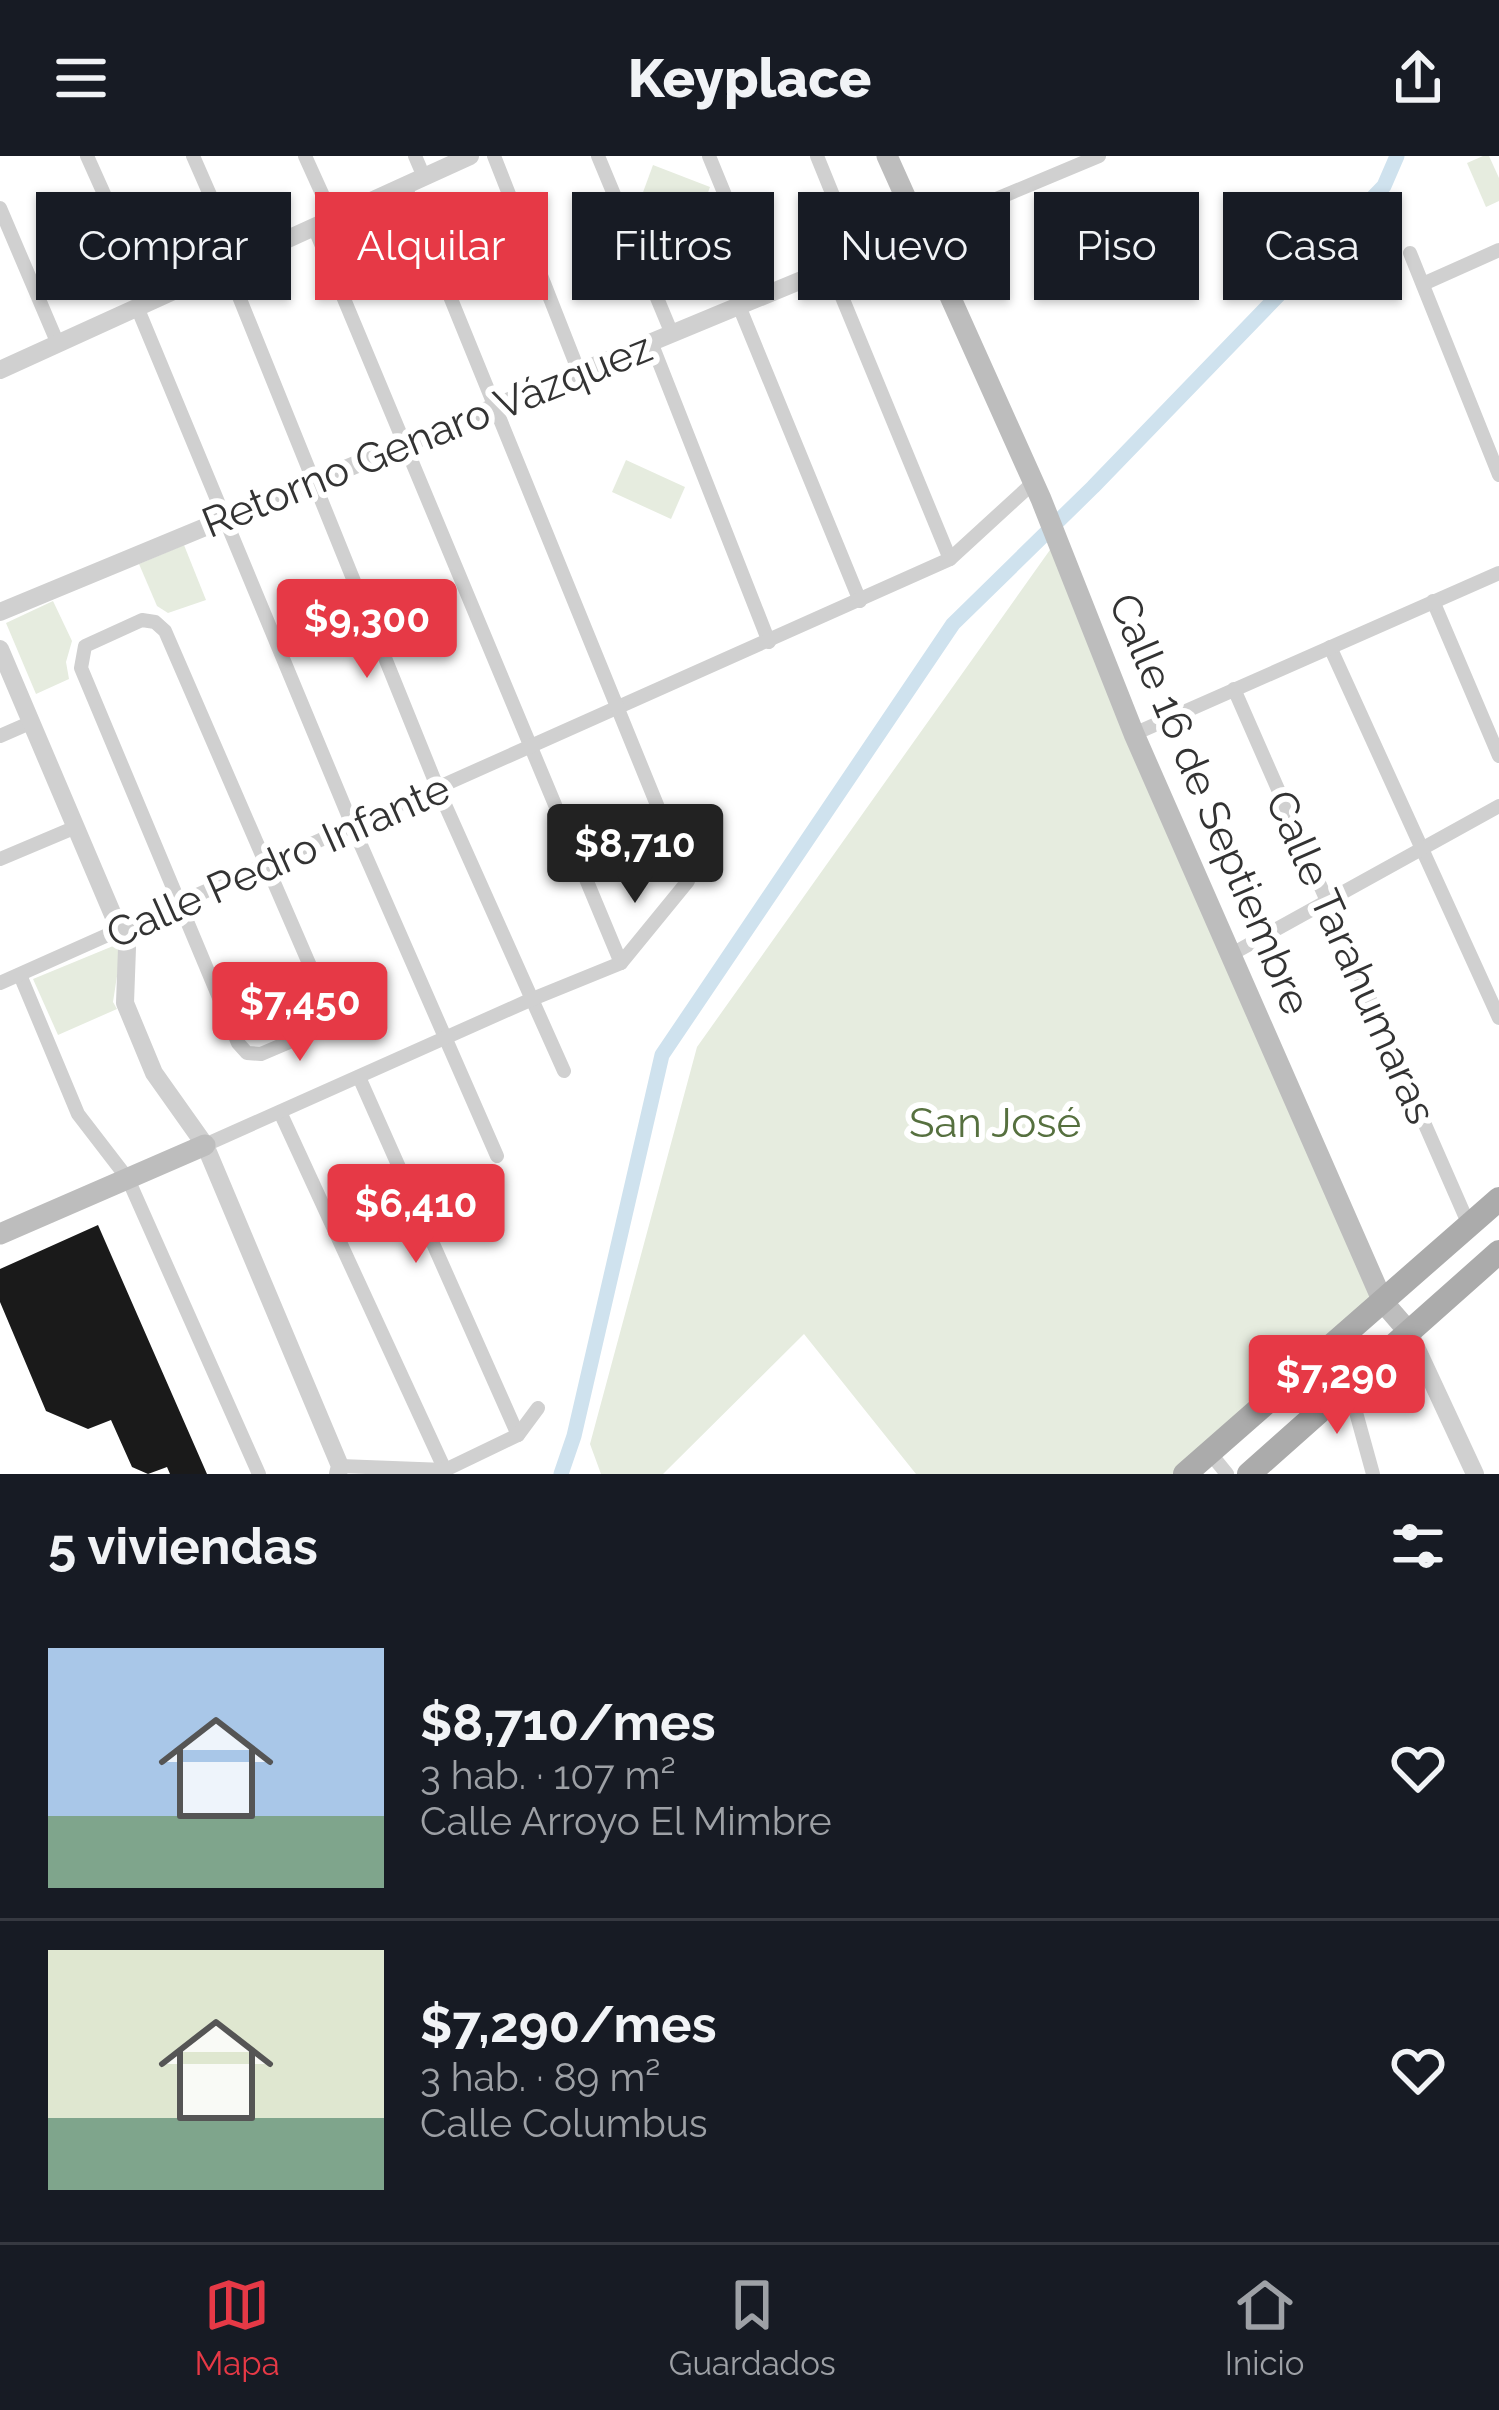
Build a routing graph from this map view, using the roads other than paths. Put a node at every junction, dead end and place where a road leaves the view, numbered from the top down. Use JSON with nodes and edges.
{"nodes":[{"id":1,"x":87,"y":156,"type":"edge"},
{"id":2,"x":193,"y":156,"type":"edge"},
{"id":3,"x":305,"y":156,"type":"edge"},
{"id":4,"x":415,"y":156,"type":"edge"},
{"id":5,"x":470,"y":156,"type":"edge"},
{"id":6,"x":494,"y":156,"type":"edge"},
{"id":7,"x":621,"y":156,"type":"edge"},
{"id":8,"x":709,"y":156,"type":"edge"},
{"id":9,"x":817,"y":156,"type":"edge"},
{"id":10,"x":886,"y":156,"type":"edge"},
{"id":11,"x":1099,"y":156,"type":"edge"},
{"id":12,"x":600,"y":160,"type":"edge"},
{"id":13,"x":414,"y":181,"type":"junction"},
{"id":14,"x":206,"y":192,"type":"edge"},
{"id":15,"x":321,"y":192,"type":"edge"},
{"id":16,"x":390,"y":192,"type":"edge"},
{"id":17,"x":724,"y":192,"type":"edge"},
{"id":18,"x":832,"y":192,"type":"edge"},
{"id":19,"x":902,"y":192,"type":"edge"},
{"id":20,"x":1010,"y":193,"type":"edge"},
{"id":21,"x":0,"y":208,"type":"edge"},
{"id":22,"x":314,"y":227,"type":"joint"},
{"id":23,"x":291,"y":238,"type":"edge"},
{"id":24,"x":1499,"y":250,"type":"edge"},
{"id":25,"x":1410,"y":253,"type":"dead end"},
{"id":26,"x":1423,"y":284,"type":"junction"},
{"id":27,"x":153,"y":300,"type":"edge"},
{"id":28,"x":246,"y":300,"type":"edge"},
{"id":29,"x":754,"y":300,"type":"edge"},
{"id":30,"x":843,"y":300,"type":"edge"},
{"id":31,"x":951,"y":300,"type":"edge"},
{"id":32,"x":144,"y":304,"type":"junction"},
{"id":33,"x":739,"y":306,"type":"junction"},
{"id":34,"x":672,"y":334,"type":"junction"},
{"id":35,"x":651,"y":342,"type":"junction"},
{"id":36,"x":58,"y":344,"type":"junction"},
{"id":37,"x":0,"y":370,"type":"edge"},
{"id":38,"x":579,"y":372,"type":"junction"},
{"id":39,"x":495,"y":407,"type":"junction"},
{"id":40,"x":404,"y":445,"type":"junction"},
{"id":41,"x":1499,"y":475,"type":"edge"},
{"id":42,"x":312,"y":483,"type":"junction"},
{"id":43,"x":1037,"y":490,"type":"junction"},
{"id":44,"x":228,"y":518,"type":"junction"},
{"id":45,"x":950,"y":560,"type":"junction"},
{"id":46,"x":1499,"y":573,"type":"edge"},
{"id":47,"x":860,"y":601,"type":"junction"},
{"id":48,"x":1433,"y":601,"type":"junction"},
{"id":49,"x":0,"y":612,"type":"edge"},
{"id":50,"x":769,"y":642,"type":"junction"},
{"id":51,"x":1330,"y":647,"type":"junction"},
{"id":52,"x":0,"y":649,"type":"edge"},
{"id":53,"x":1234,"y":689,"type":"junction"},
{"id":54,"x":619,"y":710,"type":"junction"},
{"id":55,"x":32,"y":722,"type":"junction"},
{"id":56,"x":1134,"y":734,"type":"junction"},
{"id":57,"x":0,"y":736,"type":"edge"},
{"id":58,"x":531,"y":748,"type":"junction"},
{"id":59,"x":1499,"y":756,"type":"edge"},
{"id":60,"x":438,"y":789,"type":"junction"},
{"id":61,"x":1499,"y":806,"type":"edge"},
{"id":62,"x":76,"y":827,"type":"junction"},
{"id":63,"x":353,"y":827,"type":"junction"},
{"id":64,"x":1423,"y":850,"type":"junction"},
{"id":65,"x":0,"y":860,"type":"edge"},
{"id":66,"x":268,"y":866,"type":"junction"},
{"id":67,"x":1327,"y":904,"type":"junction"},
{"id":68,"x":181,"y":905,"type":"junction"},
{"id":69,"x":122,"y":932,"type":"junction"},
{"id":70,"x":1230,"y":956,"type":"junction"},
{"id":71,"x":621,"y":963,"type":"junction"},
{"id":72,"x":20,"y":975,"type":"junction"},
{"id":73,"x":0,"y":983,"type":"edge"},
{"id":74,"x":530,"y":1000,"type":"junction"},
{"id":75,"x":1499,"y":1018,"type":"edge"},
{"id":76,"x":445,"y":1038,"type":"junction"},
{"id":77,"x":564,"y":1071,"type":"dead end"},
{"id":78,"x":359,"y":1077,"type":"junction"},
{"id":79,"x":280,"y":1112,"type":"junction"},
{"id":80,"x":205,"y":1145,"type":"junction"},
{"id":81,"x":496,"y":1156,"type":"dead end"},
{"id":82,"x":128,"y":1179,"type":"junction"},
{"id":83,"x":1499,"y":1199,"type":"edge"},
{"id":84,"x":1469,"y":1225,"type":"junction"},
{"id":85,"x":0,"y":1234,"type":"edge"},
{"id":86,"x":1499,"y":1252,"type":"edge"},
{"id":87,"x":1382,"y":1302,"type":"junction"},
{"id":88,"x":1409,"y":1332,"type":"junction"},
{"id":89,"x":1349,"y":1387,"type":"junction"},
{"id":90,"x":538,"y":1408,"type":"dead end"},
{"id":91,"x":518,"y":1435,"type":"junction"},
{"id":92,"x":1210,"y":1453,"type":"junction"},
{"id":93,"x":339,"y":1470,"type":"edge"},
{"id":94,"x":446,"y":1471,"type":"junction"},
{"id":95,"x":259,"y":1474,"type":"edge"},
{"id":96,"x":1185,"y":1474,"type":"edge"},
{"id":97,"x":1227,"y":1474,"type":"edge"},
{"id":98,"x":1249,"y":1474,"type":"edge"},
{"id":99,"x":1373,"y":1474,"type":"edge"},
{"id":100,"x":1475,"y":1474,"type":"edge"}],
"edges":[{"from":1,"to":32,"type":"street"},
{"from":2,"to":14,"type":"street"},
{"from":3,"to":15,"type":"street"},
{"from":4,"to":13,"type":"street"},
{"from":5,"to":13,"type":"street"},
{"from":6,"to":38,"type":"street"},
{"from":7,"to":12,"type":"street"},
{"from":8,"to":17,"type":"street"},
{"from":9,"to":18,"type":"street"},
{"from":10,"to":19,"type":"main road","name":"Calle 16 de Septiembre"},
{"from":11,"to":20,"type":"street"},
{"from":12,"to":34,"type":"street"},
{"from":13,"to":16,"type":"street"},
{"from":13,"to":39,"type":"street"},
{"from":21,"to":36,"type":"street"},
{"from":22,"to":23,"type":"street"},
{"from":22,"to":40,"type":"street"},
{"from":24,"to":26,"type":"street"},
{"from":25,"to":26,"type":"street"},
{"from":26,"to":41,"type":"street"},
{"from":27,"to":32,"type":"street"},
{"from":28,"to":42,"type":"street"},
{"from":29,"to":33,"type":"street","name":"Retorno Genaro Vázquez"},
{"from":30,"to":45,"type":"street"},
{"from":31,"to":43,"type":"main road","name":"Calle 16 de Septiembre"},
{"from":32,"to":36,"type":"street"},
{"from":32,"to":44,"type":"street"},
{"from":33,"to":34,"type":"street","name":"Retorno Genaro Vázquez"},
{"from":33,"to":47,"type":"street"},
{"from":34,"to":35,"type":"street","name":"Retorno Genaro Vázquez"},
{"from":35,"to":38,"type":"street","name":"Retorno Genaro Vázquez"},
{"from":35,"to":50,"type":"street"},
{"from":36,"to":37,"type":"street"},
{"from":38,"to":39,"type":"street","name":"Retorno Genaro Vázquez"},
{"from":39,"to":40,"type":"street","name":"Retorno Genaro Vázquez"},
{"from":39,"to":54,"type":"street"},
{"from":40,"to":42,"type":"street","name":"Retorno Genaro Vázquez"},
{"from":40,"to":58,"type":"street"},
{"from":42,"to":44,"type":"street","name":"Retorno Genaro Vázquez"},
{"from":42,"to":60,"type":"street"},
{"from":43,"to":45,"type":"street","name":"Calle Pedro Infante"},
{"from":43,"to":56,"type":"main road","name":"Calle 16 de Septiembre"},
{"from":44,"to":49,"type":"street","name":"Retorno Genaro Vázquez"},
{"from":44,"to":63,"type":"street"},
{"from":45,"to":47,"type":"street","name":"Calle Pedro Infante"},
{"from":46,"to":48,"type":"street"},
{"from":47,"to":50,"type":"street","name":"Calle Pedro Infante"},
{"from":48,"to":51,"type":"street"},
{"from":48,"to":59,"type":"street"},
{"from":50,"to":54,"type":"street","name":"Calle Pedro Infante"},
{"from":51,"to":53,"type":"street"},
{"from":51,"to":64,"type":"street"},
{"from":52,"to":55,"type":"street"},
{"from":53,"to":56,"type":"street"},
{"from":53,"to":67,"type":"street","name":"Calle Tarahumaras"},
{"from":54,"to":58,"type":"street","name":"Calle Pedro Infante"},
{"from":54,"to":71,"type":"street"},
{"from":55,"to":57,"type":"street"},
{"from":55,"to":62,"type":"street"},
{"from":56,"to":70,"type":"main road","name":"Calle 16 de Septiembre"},
{"from":58,"to":60,"type":"street","name":"Calle Pedro Infante"},
{"from":58,"to":71,"type":"street"},
{"from":60,"to":63,"type":"street","name":"Calle Pedro Infante"},
{"from":60,"to":74,"type":"street"},
{"from":61,"to":64,"type":"street"},
{"from":62,"to":65,"type":"street"},
{"from":62,"to":69,"type":"street"},
{"from":63,"to":66,"type":"street","name":"Calle Pedro Infante"},
{"from":63,"to":76,"type":"street"},
{"from":64,"to":67,"type":"street"},
{"from":64,"to":75,"type":"street"},
{"from":66,"to":68,"type":"street","name":"Calle Pedro Infante"},
{"from":66,"to":68,"type":"street"},
{"from":66,"to":68,"type":"street"},
{"from":67,"to":70,"type":"street"},
{"from":67,"to":84,"type":"street","name":"Calle Tarahumaras"},
{"from":68,"to":69,"type":"street","name":"Calle Pedro Infante"},
{"from":69,"to":72,"type":"street","name":"Calle Pedro Infante"},
{"from":69,"to":80,"type":"street"},
{"from":70,"to":87,"type":"main road","name":"Calle 16 de Septiembre"},
{"from":71,"to":74,"type":"street"},
{"from":72,"to":73,"type":"street","name":"Calle Pedro Infante"},
{"from":72,"to":82,"type":"street"},
{"from":74,"to":76,"type":"street"},
{"from":74,"to":77,"type":"street"},
{"from":76,"to":78,"type":"street"},
{"from":76,"to":81,"type":"street"},
{"from":78,"to":79,"type":"street"},
{"from":78,"to":91,"type":"street"},
{"from":79,"to":80,"type":"street"},
{"from":79,"to":94,"type":"street"},
{"from":80,"to":82,"type":"main road"},
{"from":80,"to":93,"type":"street"},
{"from":82,"to":85,"type":"main road"},
{"from":82,"to":95,"type":"street"},
{"from":83,"to":84,"type":"main road"},
{"from":84,"to":87,"type":"main road"},
{"from":86,"to":88,"type":"main road"},
{"from":87,"to":88,"type":"main road","name":"Calle 16 de Septiembre"},
{"from":87,"to":92,"type":"main road"},
{"from":88,"to":89,"type":"main road"},
{"from":88,"to":100,"type":"street","name":"Calle 16 de Septiembre"},
{"from":89,"to":98,"type":"main road"},
{"from":89,"to":99,"type":"street"},
{"from":90,"to":91,"type":"street"},
{"from":91,"to":94,"type":"street"},
{"from":92,"to":96,"type":"main road"},
{"from":92,"to":97,"type":"street"},
{"from":93,"to":94,"type":"street"}]}
